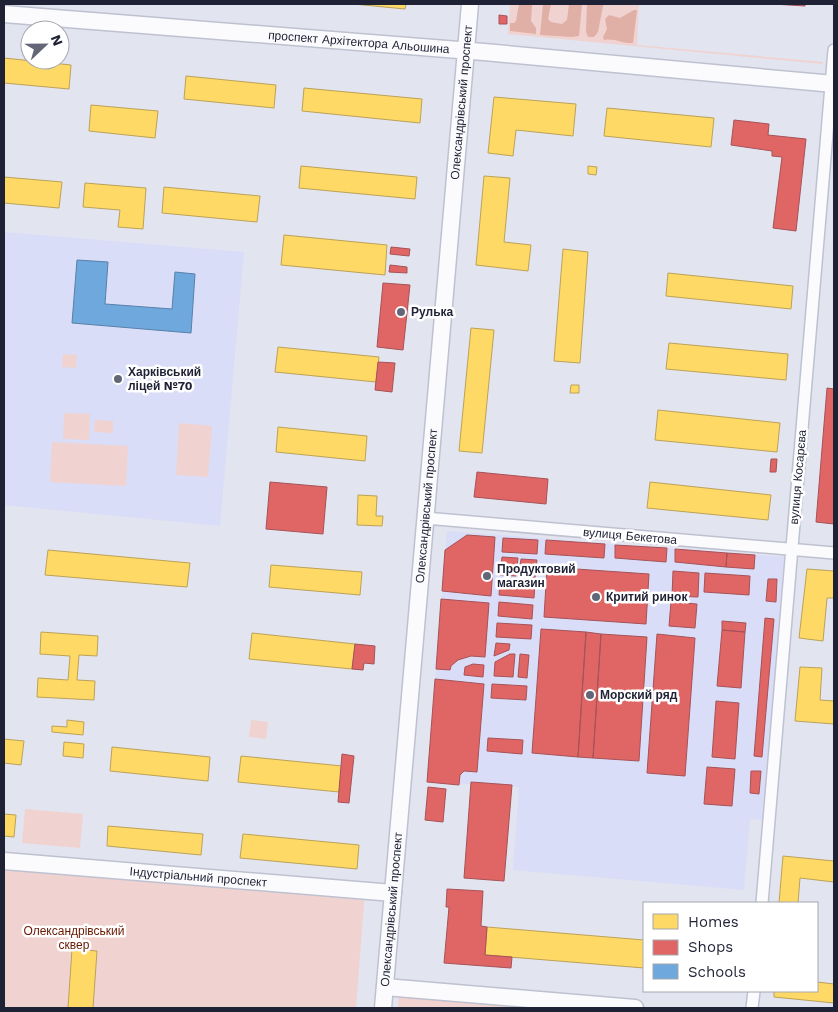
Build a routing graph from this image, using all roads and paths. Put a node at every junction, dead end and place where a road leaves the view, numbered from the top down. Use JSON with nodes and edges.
{"nodes":[{"id":1,"x":470,"y":4,"type":"edge"},
{"id":2,"x":4,"y":14,"type":"edge"},
{"id":3,"x":834,"y":50,"type":"edge"},
{"id":4,"x":465,"y":52,"type":"junction"},
{"id":5,"x":833,"y":84,"type":"edge"},
{"id":6,"x":425,"y":518,"type":"junction"},
{"id":7,"x":792,"y":550,"type":"junction"},
{"id":8,"x":834,"y":553,"type":"edge"},
{"id":9,"x":4,"y":861,"type":"edge"},
{"id":10,"x":393,"y":893,"type":"junction"},
{"id":11,"x":762,"y":902,"type":"edge"},
{"id":12,"x":385,"y":988,"type":"junction"},
{"id":13,"x":754,"y":992,"type":"edge"},
{"id":14,"x":384,"y":1008,"type":"edge"},
{"id":15,"x":635,"y":1008,"type":"edge"},
{"id":16,"x":752,"y":1008,"type":"edge"}],
"edges":[{"from":1,"to":4,"type":"street","name":"Олександрівський проспект"},
{"from":2,"to":4,"type":"street","name":"проспект Архітектора Альошина"},
{"from":3,"to":5,"type":"street","name":"вулиця Косарєва"},
{"from":4,"to":5,"type":"street","name":"проспект Архітектора Альошина"},
{"from":4,"to":6,"type":"street","name":"Олександрівський проспект"},
{"from":5,"to":7,"type":"street","name":"вулиця Косарєва"},
{"from":6,"to":7,"type":"street","name":"вулиця Бекетова"},
{"from":6,"to":10,"type":"street","name":"Олександрівський проспект"},
{"from":7,"to":8,"type":"street","name":"вулиця Бекетова"},
{"from":7,"to":11,"type":"street","name":"вулиця Косарєва"},
{"from":9,"to":10,"type":"street","name":"Індустріальний проспект"},
{"from":10,"to":12,"type":"street","name":"Олександрівський проспект"},
{"from":12,"to":14,"type":"street","name":"Олександрівський проспект"},
{"from":12,"to":15,"type":"street"},
{"from":13,"to":16,"type":"street"}]}
